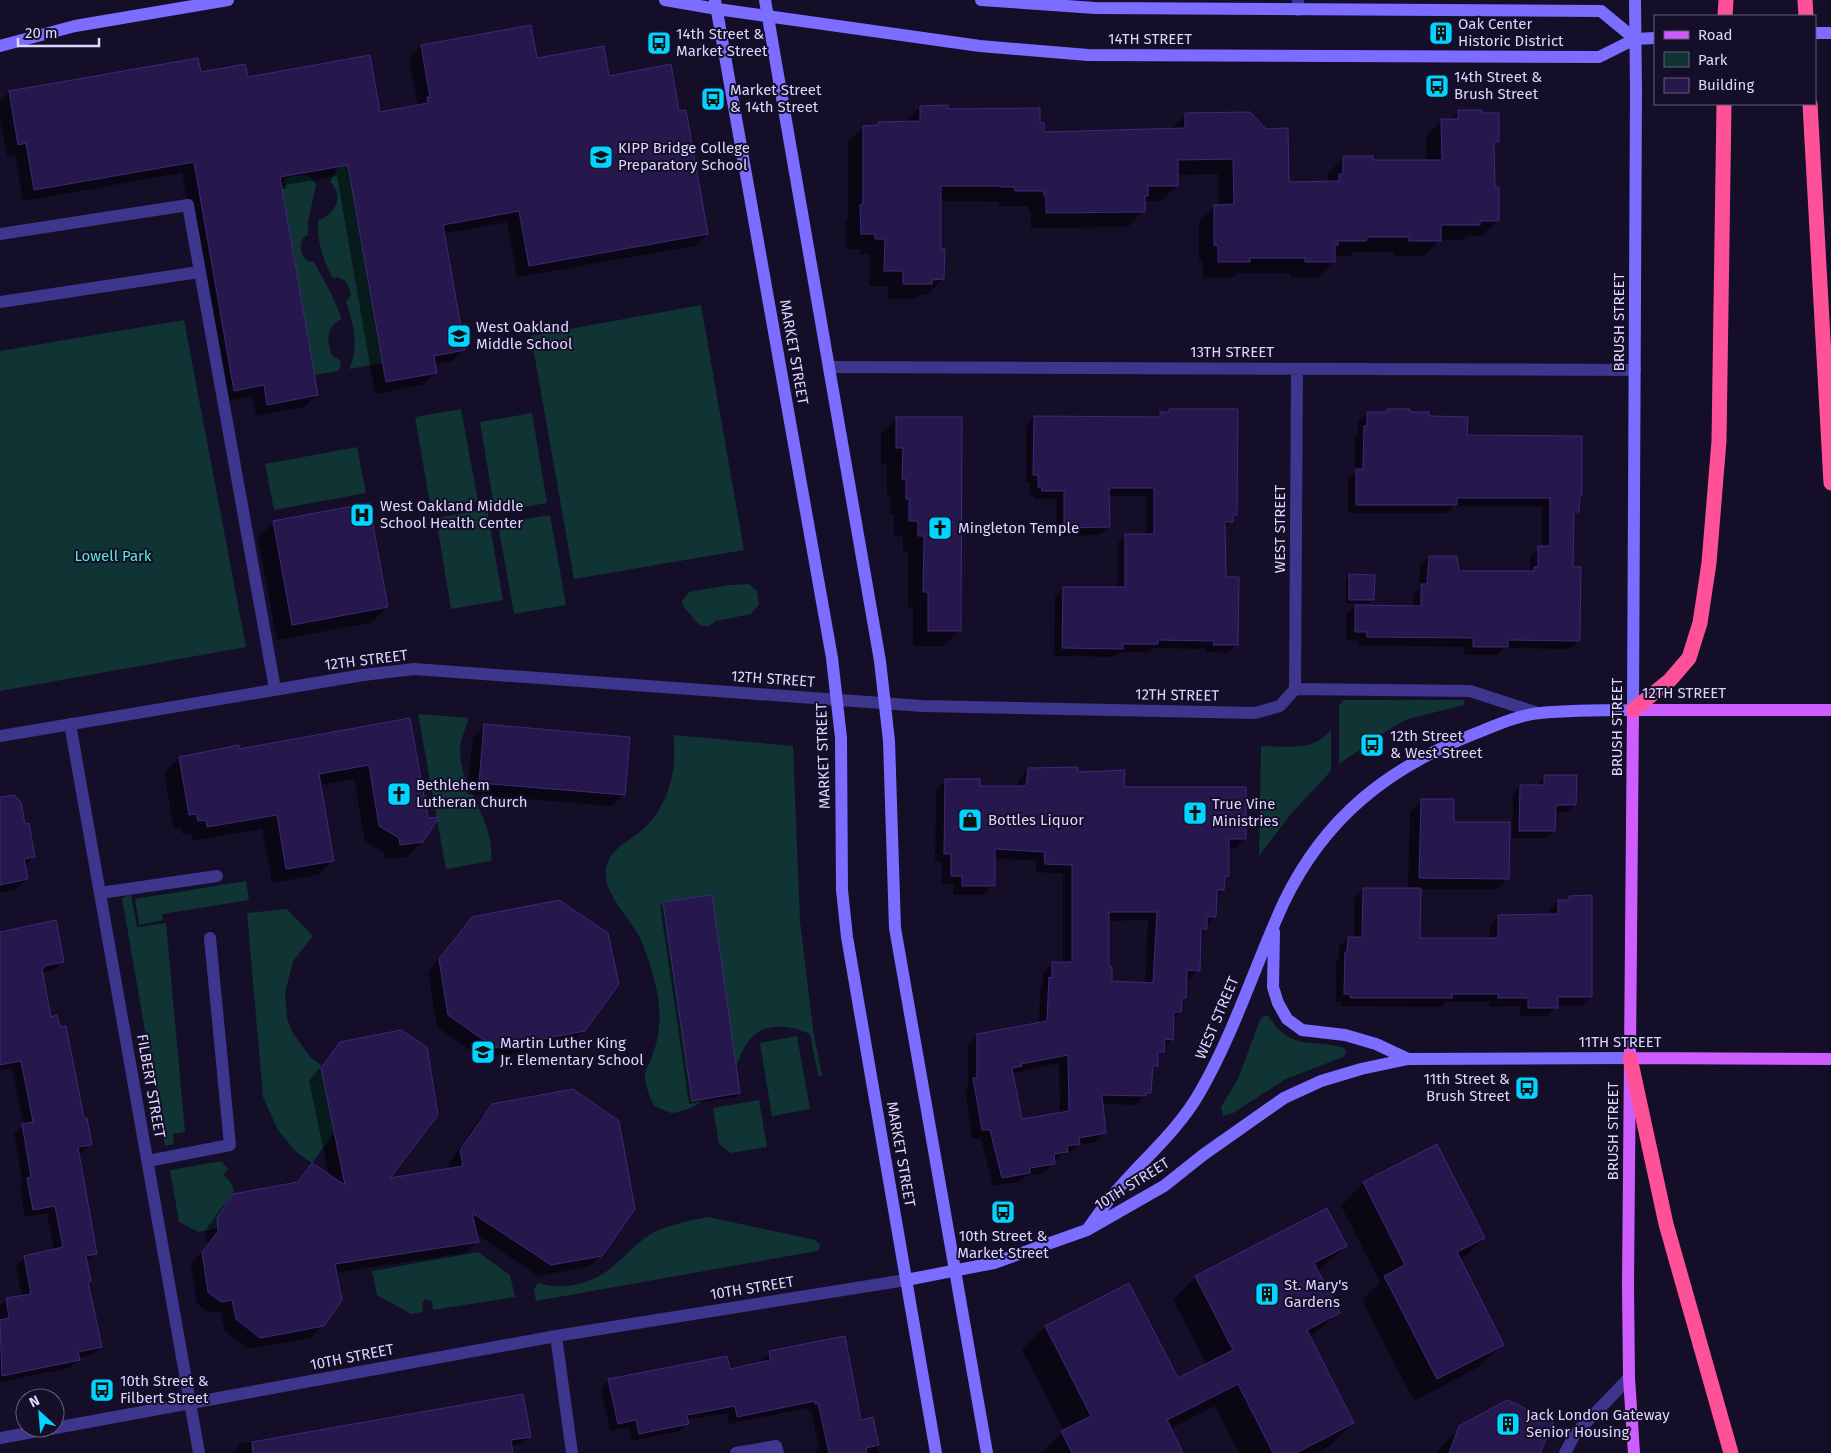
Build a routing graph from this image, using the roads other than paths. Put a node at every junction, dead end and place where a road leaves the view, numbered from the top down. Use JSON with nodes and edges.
{"nodes":[{"id":1,"x":228,"y":0,"type":"edge"},
{"id":2,"x":665,"y":0,"type":"edge"},
{"id":3,"x":764,"y":0,"type":"edge"},
{"id":4,"x":981,"y":0,"type":"edge"},
{"id":5,"x":1635,"y":0,"type":"edge"},
{"id":6,"x":1726,"y":0,"type":"edge"},
{"id":7,"x":1805,"y":0,"type":"edge"},
{"id":8,"x":716,"y":5,"type":"edge"},
{"id":9,"x":1298,"y":5,"type":"edge"},
{"id":10,"x":1725,"y":15,"type":"edge"},
{"id":11,"x":1806,"y":15,"type":"edge"},
{"id":12,"x":767,"y":17,"type":"junction"},
{"id":13,"x":1831,"y":33,"type":"edge"},
{"id":14,"x":1816,"y":34,"type":"edge"},
{"id":15,"x":1654,"y":38,"type":"edge"},
{"id":16,"x":1635,"y":39,"type":"junction"},
{"id":17,"x":0,"y":46,"type":"edge"},
{"id":18,"x":1724,"y":105,"type":"edge"},
{"id":19,"x":1810,"y":105,"type":"edge"},
{"id":20,"x":0,"y":234,"type":"edge"},
{"id":21,"x":200,"y":272,"type":"junction"},
{"id":22,"x":0,"y":302,"type":"edge"},
{"id":23,"x":828,"y":366,"type":"junction"},
{"id":24,"x":1297,"y":369,"type":"junction"},
{"id":25,"x":1635,"y":370,"type":"junction"},
{"id":26,"x":1831,"y":483,"type":"edge"},
{"id":27,"x":275,"y":689,"type":"junction"},
{"id":28,"x":1295,"y":689,"type":"junction"},
{"id":29,"x":838,"y":700,"type":"junction"},
{"id":30,"x":885,"y":704,"type":"junction"},
{"id":31,"x":1633,"y":710,"type":"junction"},
{"id":32,"x":1831,"y":710,"type":"edge"},
{"id":33,"x":1538,"y":713,"type":"junction"},
{"id":34,"x":70,"y":724,"type":"junction"},
{"id":35,"x":0,"y":736,"type":"edge"},
{"id":36,"x":1353,"y":805,"type":"joint"},
{"id":37,"x":218,"y":876,"type":"dead end"},
{"id":38,"x":100,"y":893,"type":"junction"},
{"id":39,"x":1274,"y":928,"type":"junction"},
{"id":40,"x":210,"y":938,"type":"dead end"},
{"id":41,"x":1630,"y":1058,"type":"junction"},
{"id":42,"x":1408,"y":1059,"type":"junction"},
{"id":43,"x":1831,"y":1059,"type":"edge"},
{"id":44,"x":148,"y":1160,"type":"junction"},
{"id":45,"x":1087,"y":1230,"type":"junction"},
{"id":46,"x":955,"y":1271,"type":"junction"},
{"id":47,"x":906,"y":1280,"type":"junction"},
{"id":48,"x":556,"y":1336,"type":"junction"},
{"id":49,"x":1629,"y":1378,"type":"junction"},
{"id":50,"x":190,"y":1404,"type":"junction"},
{"id":51,"x":65,"y":1426,"type":"edge"},
{"id":52,"x":15,"y":1435,"type":"edge"},
{"id":53,"x":0,"y":1438,"type":"edge"},
{"id":54,"x":199,"y":1453,"type":"edge"},
{"id":55,"x":572,"y":1453,"type":"edge"},
{"id":56,"x":736,"y":1453,"type":"edge"},
{"id":57,"x":778,"y":1453,"type":"edge"},
{"id":58,"x":936,"y":1453,"type":"edge"},
{"id":59,"x":987,"y":1453,"type":"edge"},
{"id":60,"x":1565,"y":1453,"type":"edge"},
{"id":61,"x":1634,"y":1453,"type":"edge"},
{"id":62,"x":1731,"y":1453,"type":"edge"}],
"edges":[{"from":1,"to":17,"type":"main road"},
{"from":2,"to":8,"type":"main road","name":"14TH STREET"},
{"from":3,"to":12,"type":"main road","name":"MARKET STREET"},
{"from":4,"to":9,"type":"main road","name":"14TH STREET"},
{"from":5,"to":16,"type":"main road","name":"BRUSH STREET"},
{"from":6,"to":10,"type":"highway"},
{"from":7,"to":11,"type":"highway"},
{"from":8,"to":12,"type":"main road","name":"14TH STREET"},
{"from":8,"to":29,"type":"main road","name":"MARKET STREET"},
{"from":9,"to":16,"type":"main road","name":"14TH STREET"},
{"from":12,"to":16,"type":"main road","name":"14TH STREET"},
{"from":12,"to":23,"type":"main road","name":"MARKET STREET"},
{"from":13,"to":14,"type":"main road"},
{"from":15,"to":16,"type":"main road","name":"14TH STREET"},
{"from":16,"to":25,"type":"main road","name":"BRUSH STREET"},
{"from":18,"to":31,"type":"highway"},
{"from":19,"to":26,"type":"highway"},
{"from":20,"to":21,"type":"street"},
{"from":21,"to":22,"type":"street"},
{"from":21,"to":27,"type":"street"},
{"from":23,"to":24,"type":"street","name":"13TH STREET"},
{"from":23,"to":30,"type":"main road","name":"MARKET STREET"},
{"from":24,"to":25,"type":"street","name":"13TH STREET"},
{"from":24,"to":28,"type":"street","name":"WEST STREET"},
{"from":25,"to":31,"type":"main road","name":"BRUSH STREET"},
{"from":27,"to":29,"type":"street","name":"12TH STREET"},
{"from":27,"to":34,"type":"street","name":"12TH STREET"},
{"from":28,"to":30,"type":"street","name":"12TH STREET"},
{"from":28,"to":33,"type":"street","name":"12TH STREET"},
{"from":29,"to":30,"type":"street","name":"12TH STREET"},
{"from":29,"to":47,"type":"main road","name":"MARKET STREET"},
{"from":30,"to":46,"type":"main road","name":"MARKET STREET"},
{"from":31,"to":32,"type":"main road","name":"12TH STREET"},
{"from":31,"to":33,"type":"main road","name":"12TH STREET"},
{"from":31,"to":41,"type":"main road","name":"BRUSH STREET"},
{"from":33,"to":36,"type":"main road","name":"12TH STREET"},
{"from":34,"to":35,"type":"street","name":"12TH STREET"},
{"from":34,"to":38,"type":"street","name":"FILBERT STREET"},
{"from":36,"to":39,"type":"main road","name":"WEST STREET"},
{"from":37,"to":38,"type":"street"},
{"from":38,"to":44,"type":"street","name":"FILBERT STREET"},
{"from":39,"to":42,"type":"main road"},
{"from":39,"to":45,"type":"main road","name":"WEST STREET"},
{"from":40,"to":44,"type":"street"},
{"from":41,"to":42,"type":"main road","name":"11TH STREET"},
{"from":41,"to":43,"type":"main road","name":"11TH STREET"},
{"from":41,"to":49,"type":"main road","name":"BRUSH STREET"},
{"from":41,"to":62,"type":"highway"},
{"from":42,"to":45,"type":"main road","name":"10TH STREET"},
{"from":44,"to":50,"type":"street","name":"FILBERT STREET"},
{"from":45,"to":46,"type":"main road","name":"10TH STREET"},
{"from":46,"to":47,"type":"main road","name":"10TH STREET"},
{"from":46,"to":59,"type":"main road","name":"MARKET STREET"},
{"from":47,"to":48,"type":"street","name":"10TH STREET"},
{"from":47,"to":58,"type":"main road","name":"MARKET STREET"},
{"from":48,"to":50,"type":"street","name":"10TH STREET"},
{"from":48,"to":55,"type":"street"},
{"from":49,"to":60,"type":"street"},
{"from":49,"to":61,"type":"main road","name":"BRUSH STREET"},
{"from":50,"to":51,"type":"street","name":"10TH STREET"},
{"from":50,"to":54,"type":"street","name":"FILBERT STREET"},
{"from":52,"to":53,"type":"street","name":"10TH STREET"},
{"from":56,"to":57,"type":"street"}]}
